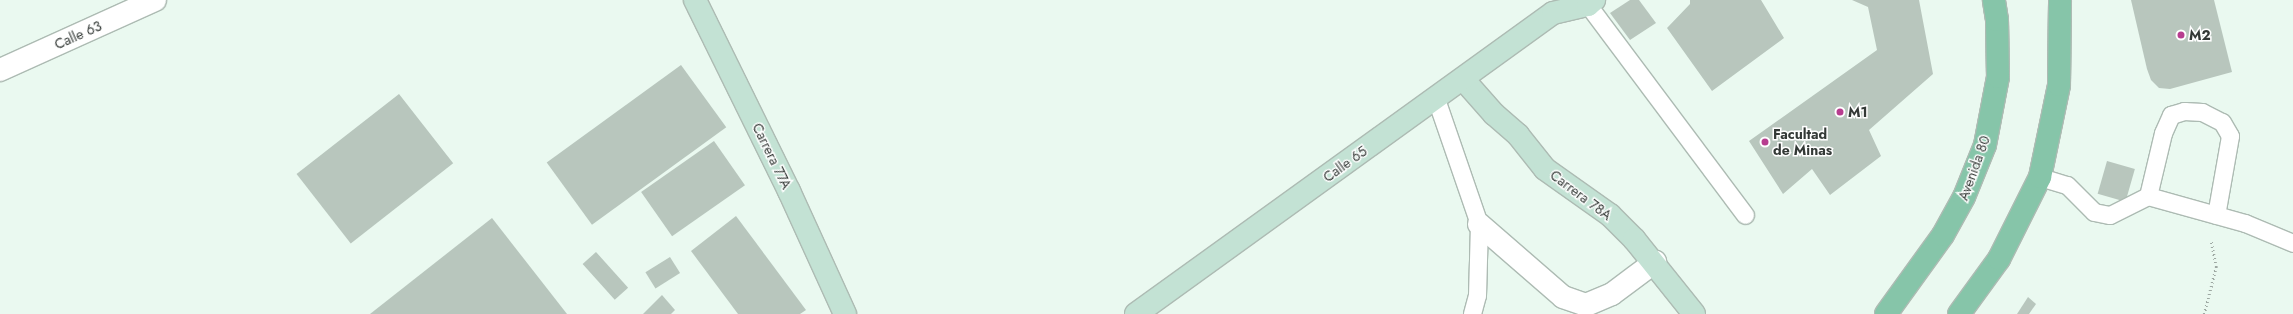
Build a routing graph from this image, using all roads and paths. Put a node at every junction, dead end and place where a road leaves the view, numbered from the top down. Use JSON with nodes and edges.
{"nodes":[{"id":1,"x":155,"y":0,"type":"edge"},
{"id":2,"x":695,"y":0,"type":"edge"},
{"id":3,"x":1994,"y":0,"type":"edge"},
{"id":4,"x":2060,"y":0,"type":"edge"},
{"id":5,"x":1589,"y":2,"type":"edge"},
{"id":6,"x":1556,"y":6,"type":"edge"},
{"id":7,"x":0,"y":70,"type":"edge"},
{"id":8,"x":1464,"y":79,"type":"junction"},
{"id":9,"x":1436,"y":99,"type":"junction"},
{"id":10,"x":2040,"y":177,"type":"junction"},
{"id":11,"x":2148,"y":196,"type":"junction"},
{"id":12,"x":2211,"y":213,"type":"junction"},
{"id":13,"x":1746,"y":215,"type":"dead end"},
{"id":14,"x":1480,"y":224,"type":"junction"},
{"id":15,"x":2293,"y":243,"type":"edge"},
{"id":16,"x":1655,"y":262,"type":"junction"},
{"id":17,"x":845,"y":314,"type":"edge"},
{"id":18,"x":1136,"y":314,"type":"edge"},
{"id":19,"x":1472,"y":314,"type":"edge"},
{"id":20,"x":1694,"y":314,"type":"edge"},
{"id":21,"x":1886,"y":314,"type":"edge"},
{"id":22,"x":1959,"y":314,"type":"edge"},
{"id":23,"x":2204,"y":314,"type":"edge"}],
"edges":[{"from":1,"to":7,"type":"street","name":"Calle 63"},
{"from":2,"to":17,"type":"main road","name":"Carrera 77A"},
{"from":3,"to":21,"type":"main road","name":"Avenida 80"},
{"from":4,"to":10,"type":"main road"},
{"from":5,"to":6,"type":"main road","name":"Calle 65"},
{"from":5,"to":13,"type":"lane"},
{"from":6,"to":8,"type":"main road","name":"Calle 65"},
{"from":8,"to":9,"type":"main road","name":"Calle 65"},
{"from":8,"to":16,"type":"main road","name":"Carrera 78A"},
{"from":9,"to":14,"type":"lane"},
{"from":9,"to":18,"type":"main road","name":"Calle 65"},
{"from":10,"to":11,"type":"lane"},
{"from":10,"to":22,"type":"main road"},
{"from":11,"to":12,"type":"lane"},
{"from":11,"to":12,"type":"lane"},
{"from":12,"to":15,"type":"lane"},
{"from":12,"to":23,"type":"path"},
{"from":14,"to":16,"type":"street"},
{"from":14,"to":19,"type":"lane"},
{"from":16,"to":20,"type":"main road","name":"Carrera 78A"}]}
